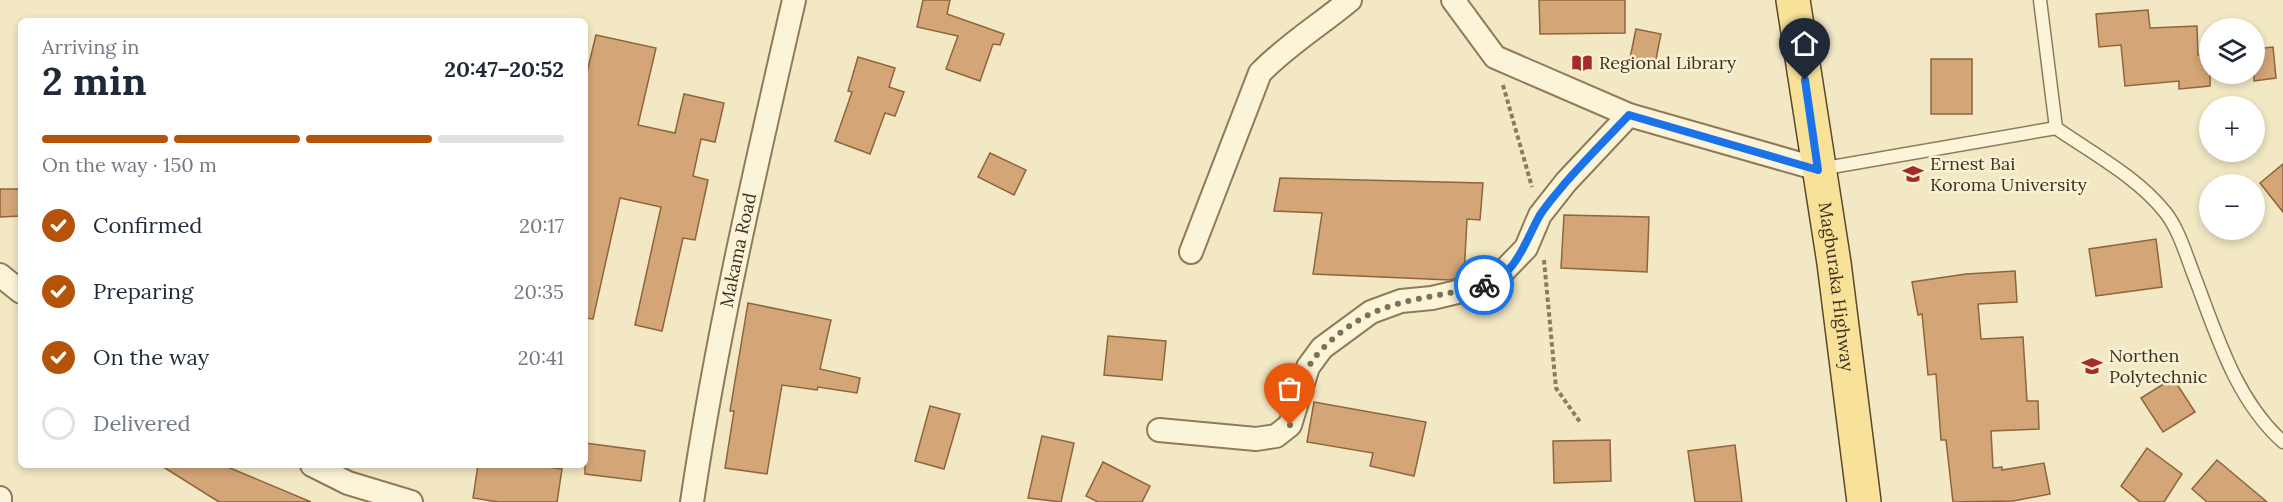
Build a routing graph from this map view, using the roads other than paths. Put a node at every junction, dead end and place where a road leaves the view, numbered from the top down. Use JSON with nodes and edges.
{"nodes":[{"id":1,"x":794,"y":0,"type":"edge"},
{"id":2,"x":1350,"y":0,"type":"edge"},
{"id":3,"x":1453,"y":0,"type":"edge"},
{"id":4,"x":1793,"y":0,"type":"edge"},
{"id":5,"x":2040,"y":0,"type":"edge"},
{"id":6,"x":1629,"y":115,"type":"junction"},
{"id":7,"x":2056,"y":128,"type":"junction"},
{"id":8,"x":1818,"y":170,"type":"junction"},
{"id":9,"x":1191,"y":252,"type":"dead end"},
{"id":10,"x":0,"y":275,"type":"edge"},
{"id":11,"x":18,"y":290,"type":"edge"},
{"id":12,"x":1159,"y":430,"type":"dead end"},
{"id":13,"x":2283,"y":442,"type":"edge"},
{"id":14,"x":318,"y":468,"type":"edge"},
{"id":15,"x":411,"y":502,"type":"edge"},
{"id":16,"x":692,"y":502,"type":"edge"},
{"id":17,"x":1864,"y":502,"type":"edge"}],
"edges":[{"from":1,"to":16,"type":"street","name":"Makama Road"},
{"from":2,"to":9,"type":"street"},
{"from":3,"to":6,"type":"street"},
{"from":4,"to":8,"type":"main road","name":"Magburaka Highway"},
{"from":5,"to":7,"type":"lane"},
{"from":6,"to":8,"type":"street"},
{"from":6,"to":12,"type":"street"},
{"from":7,"to":8,"type":"lane"},
{"from":7,"to":13,"type":"lane"},
{"from":8,"to":17,"type":"main road","name":"Magburaka Highway"},
{"from":10,"to":11,"type":"street"},
{"from":14,"to":15,"type":"street"}]}
